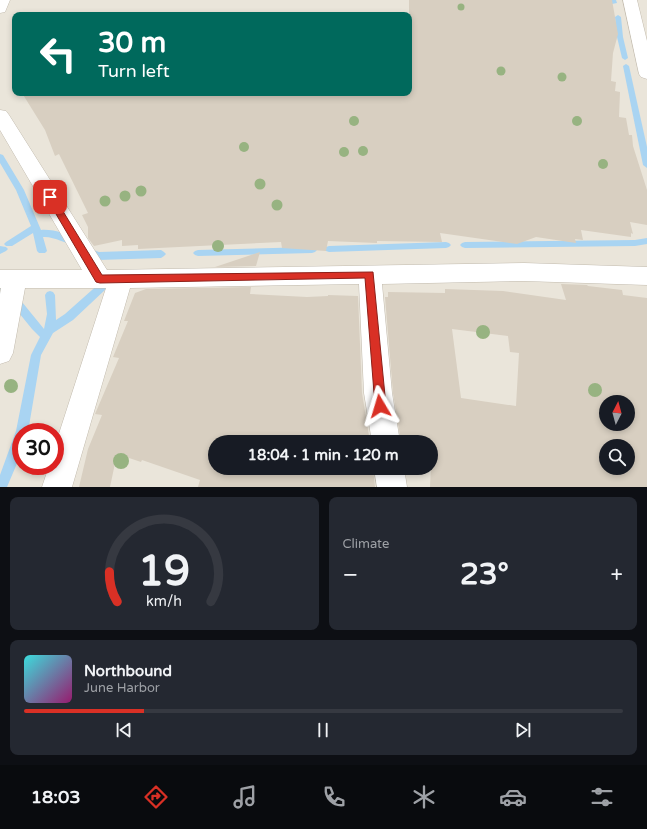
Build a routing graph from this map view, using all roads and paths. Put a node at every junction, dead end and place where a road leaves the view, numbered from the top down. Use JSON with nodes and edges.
{"nodes":[{"id":1,"x":3,"y":0,"type":"edge"},
{"id":2,"x":630,"y":0,"type":"edge"},
{"id":3,"x":0,"y":8,"type":"edge"},
{"id":4,"x":647,"y":74,"type":"edge"},
{"id":5,"x":0,"y":115,"type":"edge"},
{"id":6,"x":370,"y":274,"type":"junction"},
{"id":7,"x":647,"y":276,"type":"edge"},
{"id":8,"x":8,"y":279,"type":"edge"},
{"id":9,"x":110,"y":279,"type":"junction"},
{"id":10,"x":0,"y":354,"type":"edge"},
{"id":11,"x":385,"y":435,"type":"edge"},
{"id":12,"x":390,"y":475,"type":"edge"},
{"id":13,"x":57,"y":487,"type":"edge"},
{"id":14,"x":392,"y":487,"type":"edge"}],
"edges":[{"from":1,"to":3,"type":"street"},
{"from":2,"to":4,"type":"street"},
{"from":5,"to":9,"type":"street"},
{"from":6,"to":7,"type":"street"},
{"from":6,"to":9,"type":"street"},
{"from":6,"to":11,"type":"street"},
{"from":8,"to":9,"type":"street"},
{"from":8,"to":10,"type":"street"},
{"from":9,"to":13,"type":"street"},
{"from":12,"to":14,"type":"street"}]}
